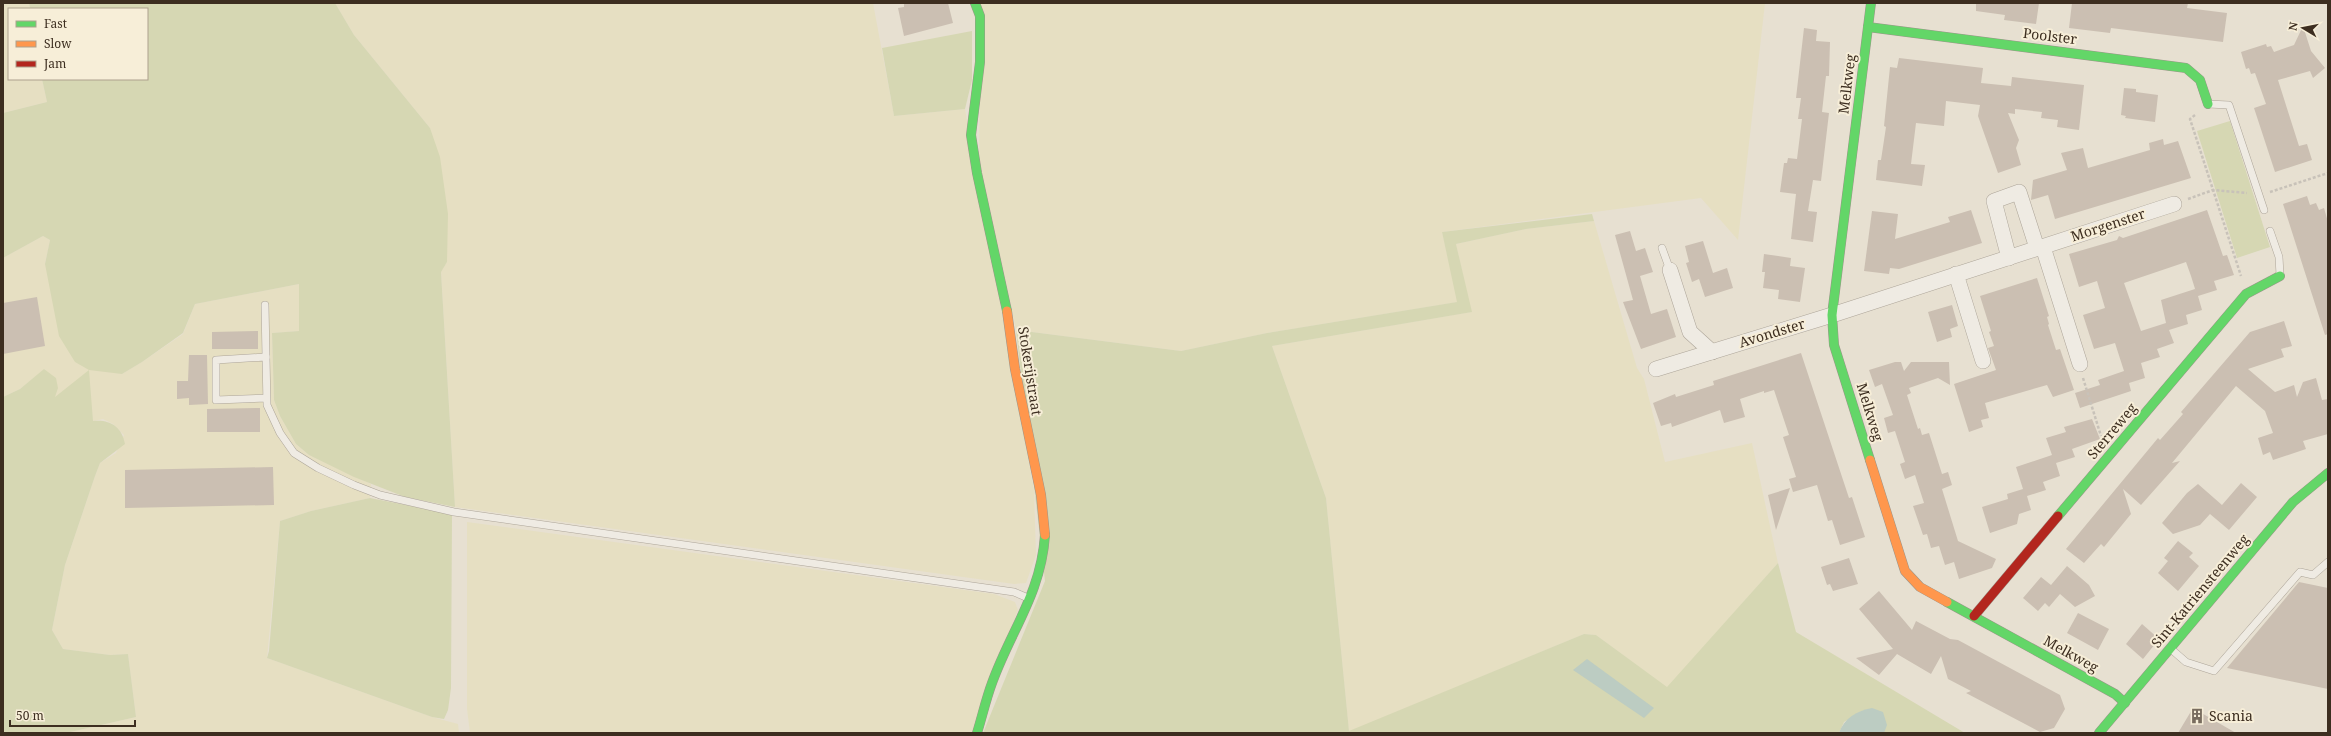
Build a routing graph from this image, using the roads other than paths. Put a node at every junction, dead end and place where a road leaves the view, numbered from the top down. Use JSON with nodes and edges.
{"nodes":[{"id":1,"x":975,"y":3,"type":"edge"},
{"id":2,"x":1872,"y":3,"type":"edge"},
{"id":3,"x":1868,"y":27,"type":"junction"},
{"id":4,"x":2208,"y":104,"type":"joint"},
{"id":5,"x":2174,"y":204,"type":"dead end"},
{"id":6,"x":2264,"y":210,"type":"dead end"},
{"id":7,"x":2270,"y":231,"type":"dead end"},
{"id":8,"x":1662,"y":248,"type":"dead end"},
{"id":9,"x":2040,"y":248,"type":"junction"},
{"id":10,"x":2009,"y":258,"type":"junction"},
{"id":11,"x":1670,"y":270,"type":"joint"},
{"id":12,"x":1956,"y":274,"type":"junction"},
{"id":13,"x":2280,"y":276,"type":"joint"},
{"id":14,"x":264,"y":306,"type":"dead end"},
{"id":15,"x":1832,"y":315,"type":"junction"},
{"id":16,"x":1712,"y":352,"type":"junction"},
{"id":17,"x":266,"y":357,"type":"junction"},
{"id":18,"x":1983,"y":360,"type":"dead end"},
{"id":19,"x":2080,"y":364,"type":"road end"},
{"id":20,"x":1656,"y":369,"type":"dead end"},
{"id":21,"x":266,"y":398,"type":"junction"},
{"id":22,"x":2328,"y":473,"type":"edge"},
{"id":23,"x":2328,"y":562,"type":"edge"},
{"id":24,"x":1030,"y":599,"type":"junction"},
{"id":25,"x":1974,"y":616,"type":"junction"},
{"id":26,"x":2171,"y":649,"type":"junction"},
{"id":27,"x":2125,"y":703,"type":"junction"},
{"id":28,"x":977,"y":733,"type":"edge"},
{"id":29,"x":2099,"y":733,"type":"edge"}],
"edges":[{"from":1,"to":24,"type":"street","name":"Stokerijstraat"},
{"from":2,"to":3,"type":"street","name":"Melkweg"},
{"from":3,"to":4,"type":"street","name":"Poolster"},
{"from":3,"to":15,"type":"street","name":"Melkweg"},
{"from":4,"to":6,"type":"lane"},
{"from":5,"to":9,"type":"street","name":"Morgenster"},
{"from":7,"to":13,"type":"lane"},
{"from":8,"to":11,"type":"lane"},
{"from":9,"to":10,"type":"street","name":"Morgenster"},
{"from":9,"to":10,"type":"street"},
{"from":9,"to":19,"type":"street"},
{"from":10,"to":12,"type":"street","name":"Morgenster"},
{"from":11,"to":16,"type":"street"},
{"from":12,"to":15,"type":"street","name":"Morgenster"},
{"from":12,"to":18,"type":"street"},
{"from":13,"to":25,"type":"street","name":"Sterreweg"},
{"from":14,"to":17,"type":"lane"},
{"from":15,"to":16,"type":"street","name":"Avondster"},
{"from":15,"to":25,"type":"street","name":"Melkweg"},
{"from":16,"to":20,"type":"street","name":"Avondster"},
{"from":17,"to":21,"type":"lane"},
{"from":17,"to":21,"type":"lane"},
{"from":21,"to":24,"type":"lane"},
{"from":22,"to":26,"type":"street","name":"Sint-Katriensteenweg"},
{"from":23,"to":26,"type":"lane"},
{"from":24,"to":28,"type":"street","name":"Stokerijstraat"},
{"from":25,"to":27,"type":"street","name":"Melkweg"},
{"from":26,"to":27,"type":"street","name":"Sint-Katriensteenweg"},
{"from":27,"to":29,"type":"street","name":"Sint-Katriensteenweg"}]}
